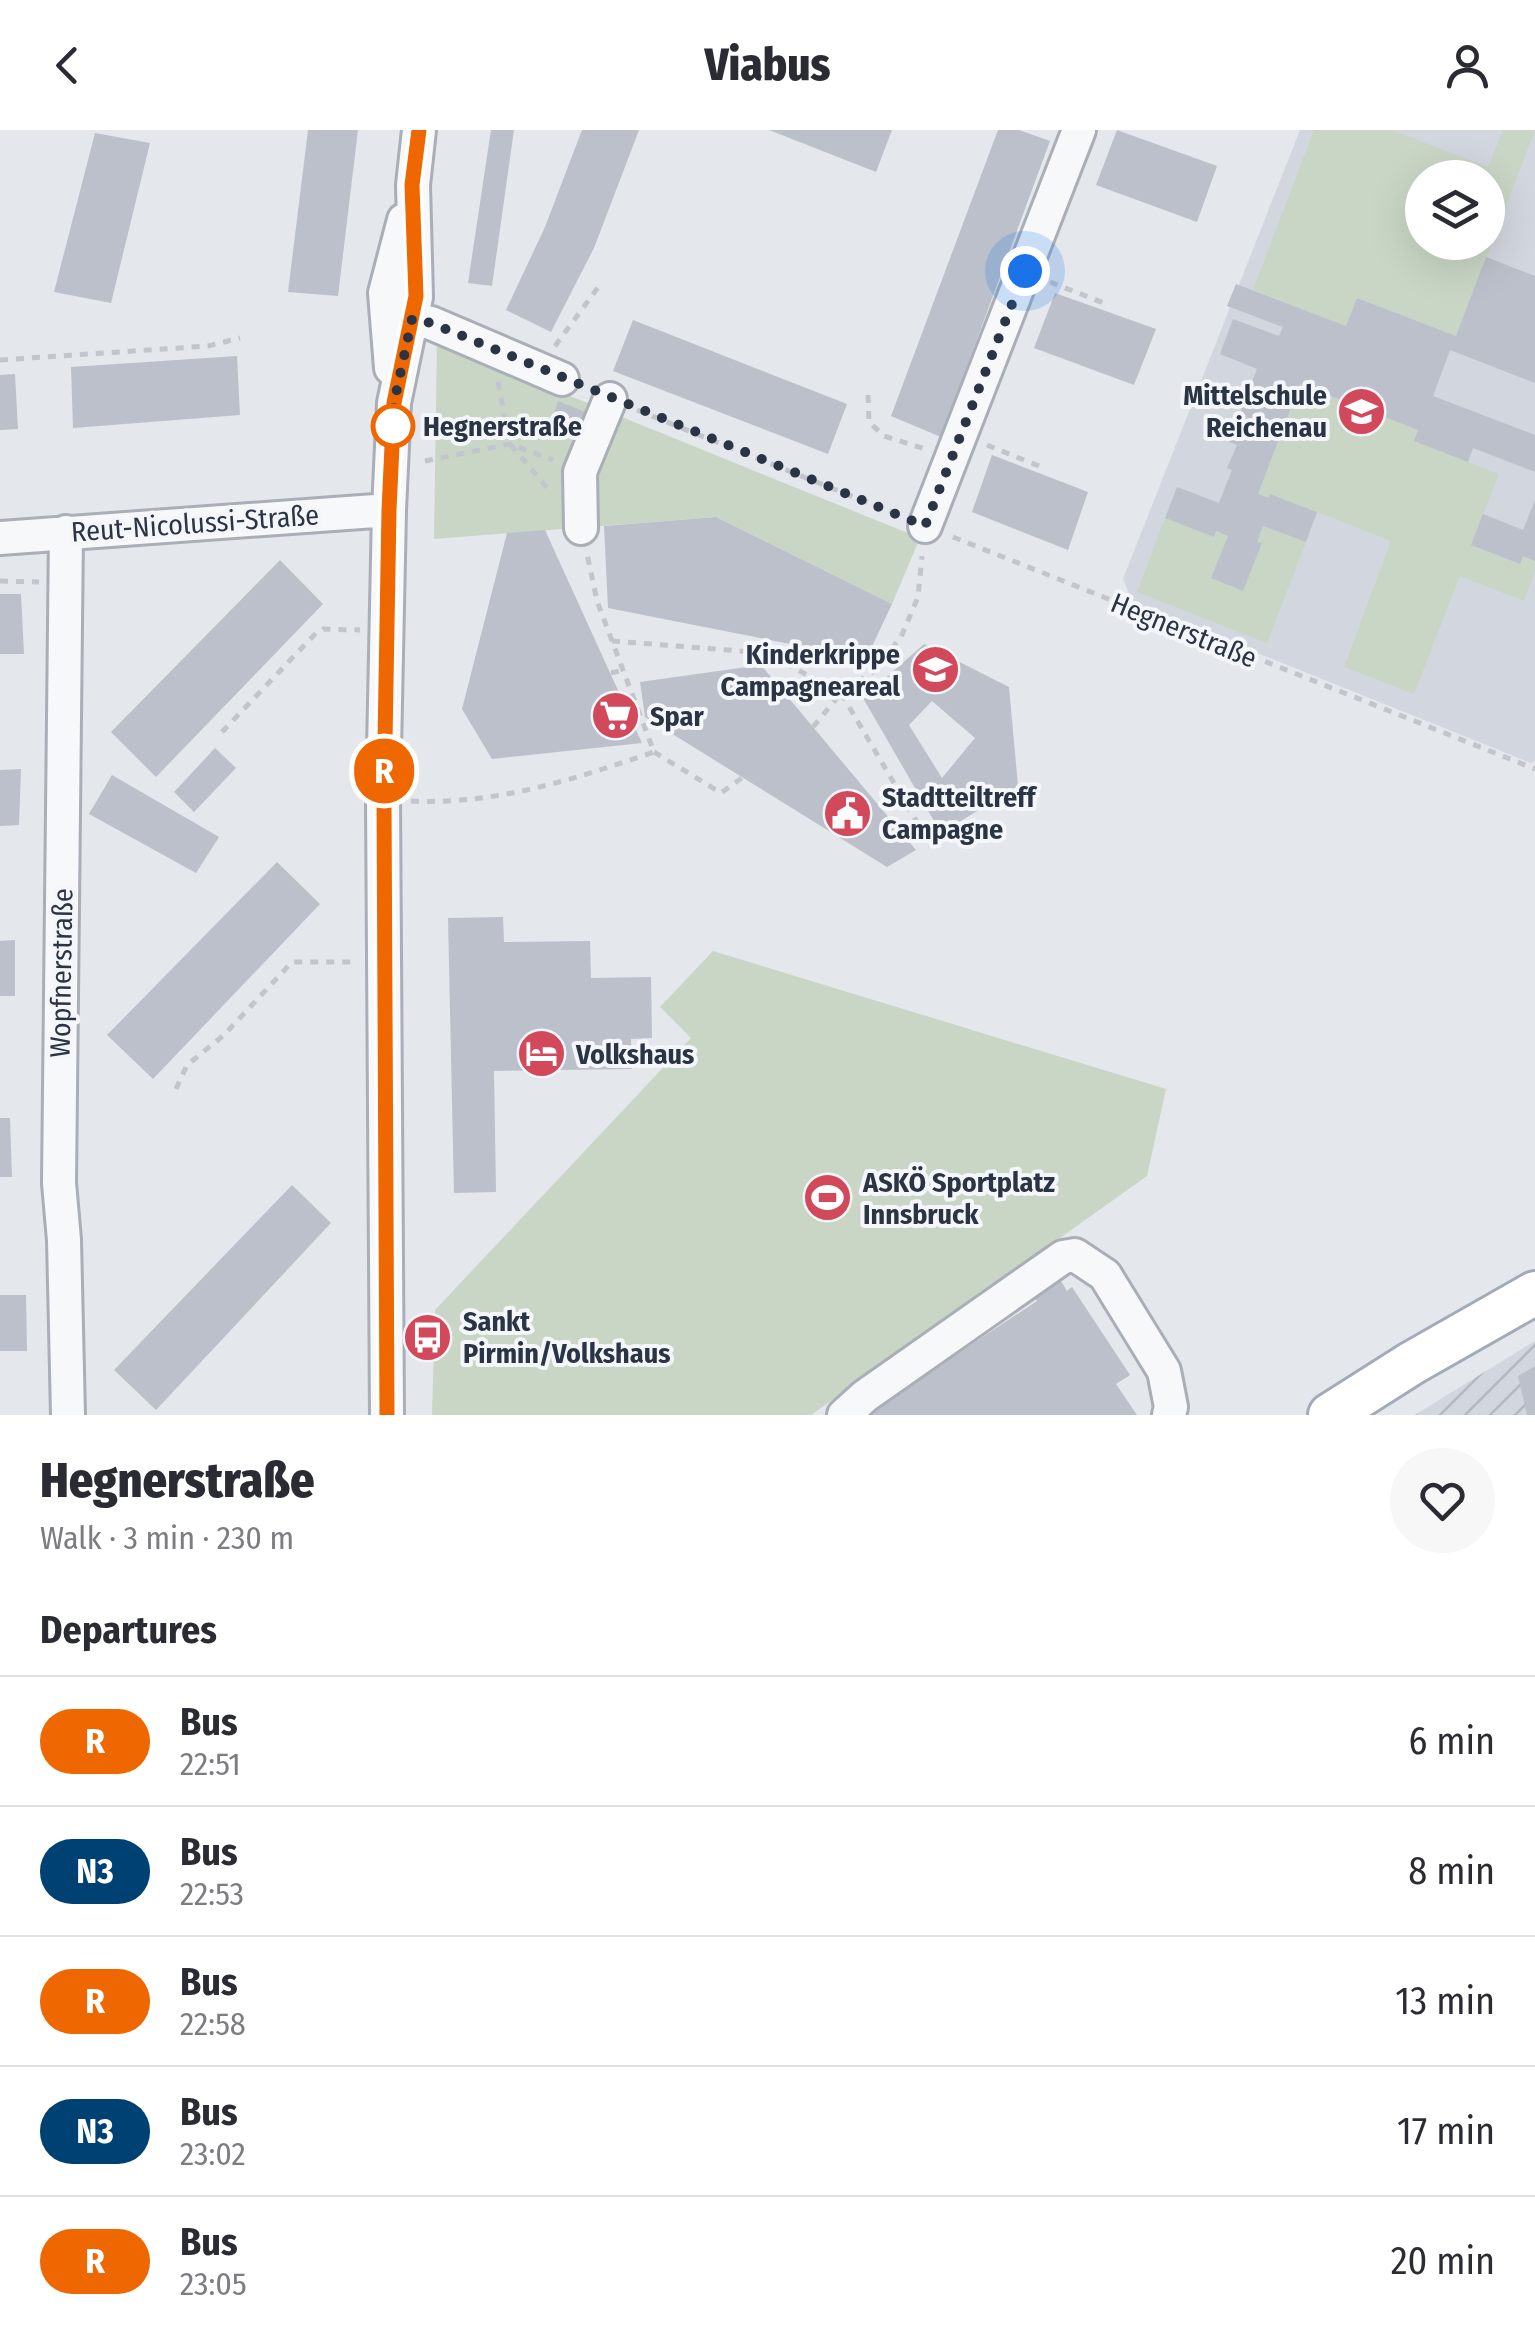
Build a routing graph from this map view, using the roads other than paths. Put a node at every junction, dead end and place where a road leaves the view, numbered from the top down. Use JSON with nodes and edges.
{"nodes":[{"id":1,"x":419,"y":130,"type":"edge"},
{"id":2,"x":1079,"y":130,"type":"edge"},
{"id":3,"x":399,"y":316,"type":"junction"},
{"id":4,"x":550,"y":374,"type":"road end"},
{"id":5,"x":610,"y":398,"type":"road end"},
{"id":6,"x":389,"y":510,"type":"junction"},
{"id":7,"x":925,"y":526,"type":"road end"},
{"id":8,"x":581,"y":528,"type":"road end"},
{"id":9,"x":66,"y":532,"type":"junction"},
{"id":10,"x":0,"y":538,"type":"edge"},
{"id":11,"x":1535,"y":1293,"type":"edge"},
{"id":12,"x":68,"y":1415,"type":"edge"},
{"id":13,"x":387,"y":1415,"type":"edge"},
{"id":14,"x":844,"y":1415,"type":"edge"},
{"id":15,"x":1169,"y":1415,"type":"edge"},
{"id":16,"x":1330,"y":1415,"type":"edge"}],
"edges":[{"from":1,"to":3,"type":"street"},
{"from":2,"to":7,"type":"street"},
{"from":3,"to":4,"type":"street"},
{"from":3,"to":6,"type":"street"},
{"from":5,"to":8,"type":"street"},
{"from":6,"to":9,"type":"street","name":"Reut-Nicolussi-Straße"},
{"from":6,"to":13,"type":"street"},
{"from":9,"to":10,"type":"street","name":"Reut-Nicolussi-Straße"},
{"from":9,"to":12,"type":"street","name":"Wopfnerstraße"},
{"from":11,"to":16,"type":"main road"},
{"from":14,"to":15,"type":"street"}]}
